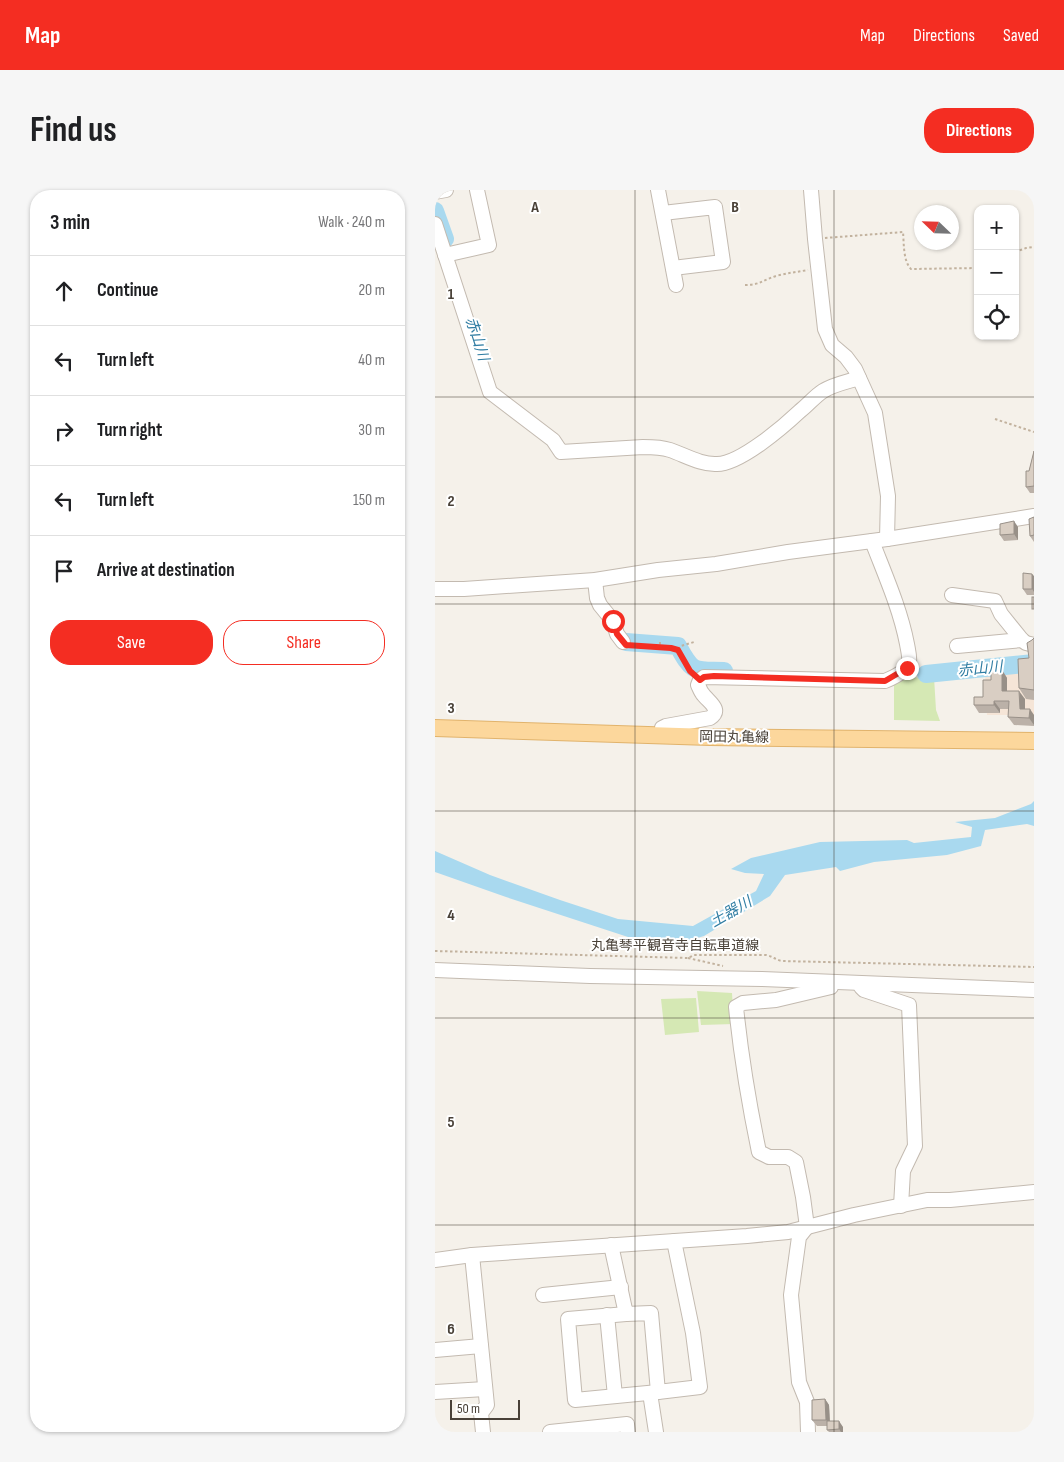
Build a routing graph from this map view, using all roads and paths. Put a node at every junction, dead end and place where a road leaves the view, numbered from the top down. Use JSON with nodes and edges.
{"nodes":[{"id":1,"x":446,"y":190,"type":"edge"},
{"id":2,"x":477,"y":190,"type":"edge"},
{"id":3,"x":659,"y":190,"type":"edge"},
{"id":4,"x":811,"y":190,"type":"edge"},
{"id":5,"x":435,"y":192,"type":"edge"},
{"id":6,"x":663,"y":213,"type":"junction"},
{"id":7,"x":435,"y":224,"type":"edge"},
{"id":8,"x":815,"y":239,"type":"junction"},
{"id":9,"x":1034,"y":248,"type":"edge"},
{"id":10,"x":1019,"y":251,"type":"edge"},
{"id":11,"x":448,"y":254,"type":"junction"},
{"id":12,"x":673,"y":268,"type":"junction"},
{"id":13,"x":974,"y":268,"type":"edge"},
{"id":14,"x":819,"y":269,"type":"junction"},
{"id":15,"x":676,"y":285,"type":"dead end"},
{"id":16,"x":745,"y":285,"type":"dead end"},
{"id":17,"x":859,"y":378,"type":"junction"},
{"id":18,"x":995,"y":419,"type":"dead end"},
{"id":19,"x":1034,"y":432,"type":"edge"},
{"id":20,"x":1034,"y":516,"type":"edge"},
{"id":21,"x":887,"y":539,"type":"junction"},
{"id":22,"x":872,"y":541,"type":"junction"},
{"id":23,"x":595,"y":580,"type":"junction"},
{"id":24,"x":435,"y":589,"type":"edge"},
{"id":25,"x":952,"y":595,"type":"dead end"},
{"id":26,"x":623,"y":642,"type":"joint"},
{"id":27,"x":660,"y":642,"type":"dead end"},
{"id":28,"x":694,"y":642,"type":"dead end"},
{"id":29,"x":1028,"y":642,"type":"edge"},
{"id":30,"x":957,"y":646,"type":"dead end"},
{"id":31,"x":660,"y":647,"type":"junction"},
{"id":32,"x":678,"y":650,"type":"junction"},
{"id":33,"x":700,"y":680,"type":"junction"},
{"id":34,"x":435,"y":728,"type":"edge"},
{"id":35,"x":662,"y":735,"type":"junction"},
{"id":36,"x":1034,"y":742,"type":"edge"},
{"id":37,"x":435,"y":952,"type":"edge"},
{"id":38,"x":1034,"y":967,"type":"edge"},
{"id":39,"x":435,"y":970,"type":"edge"},
{"id":40,"x":851,"y":983,"type":"junction"},
{"id":41,"x":1034,"y":990,"type":"edge"},
{"id":42,"x":1034,"y":1192,"type":"edge"},
{"id":43,"x":901,"y":1206,"type":"junction"},
{"id":44,"x":807,"y":1227,"type":"junction"},
{"id":45,"x":674,"y":1241,"type":"junction"},
{"id":46,"x":611,"y":1245,"type":"junction"},
{"id":47,"x":472,"y":1255,"type":"junction"},
{"id":48,"x":435,"y":1260,"type":"edge"},
{"id":49,"x":621,"y":1287,"type":"junction"},
{"id":50,"x":543,"y":1295,"type":"dead end"},
{"id":51,"x":627,"y":1314,"type":"junction"},
{"id":52,"x":607,"y":1315,"type":"junction"},
{"id":53,"x":481,"y":1346,"type":"junction"},
{"id":54,"x":435,"y":1350,"type":"edge"},
{"id":55,"x":485,"y":1388,"type":"junction"},
{"id":56,"x":435,"y":1392,"type":"edge"},
{"id":57,"x":654,"y":1392,"type":"junction"},
{"id":58,"x":615,"y":1396,"type":"junction"},
{"id":59,"x":565,"y":1431,"type":"edge"},
{"id":60,"x":483,"y":1432,"type":"edge"},
{"id":61,"x":550,"y":1432,"type":"edge"},
{"id":62,"x":628,"y":1432,"type":"edge"},
{"id":63,"x":656,"y":1432,"type":"edge"},
{"id":64,"x":808,"y":1432,"type":"edge"}],
"edges":[{"from":1,"to":5,"type":"street"},
{"from":2,"to":11,"type":"street"},
{"from":3,"to":6,"type":"street"},
{"from":4,"to":8,"type":"street"},
{"from":6,"to":12,"type":"street"},
{"from":6,"to":12,"type":"street"},
{"from":7,"to":11,"type":"street"},
{"from":8,"to":13,"type":"path"},
{"from":8,"to":14,"type":"street"},
{"from":9,"to":10,"type":"path"},
{"from":11,"to":17,"type":"street"},
{"from":12,"to":15,"type":"street"},
{"from":14,"to":16,"type":"path"},
{"from":14,"to":17,"type":"street"},
{"from":17,"to":21,"type":"street"},
{"from":18,"to":19,"type":"path"},
{"from":20,"to":21,"type":"street"},
{"from":21,"to":22,"type":"street"},
{"from":22,"to":23,"type":"street"},
{"from":22,"to":33,"type":"street"},
{"from":23,"to":24,"type":"street"},
{"from":23,"to":26,"type":"street"},
{"from":25,"to":29,"type":"street"},
{"from":26,"to":31,"type":"path"},
{"from":27,"to":31,"type":"path"},
{"from":28,"to":32,"type":"path"},
{"from":29,"to":30,"type":"street"},
{"from":31,"to":32,"type":"path"},
{"from":32,"to":33,"type":"path"},
{"from":33,"to":35,"type":"street"},
{"from":34,"to":35,"type":"main road","name":"岡田丸亀線"},
{"from":35,"to":36,"type":"main road","name":"岡田丸亀線"},
{"from":37,"to":38,"type":"path","name":"丸亀琴平観音寺自転車道線"},
{"from":39,"to":40,"type":"street"},
{"from":40,"to":41,"type":"street"},
{"from":40,"to":43,"type":"street"},
{"from":40,"to":44,"type":"street"},
{"from":42,"to":43,"type":"street"},
{"from":43,"to":44,"type":"street"},
{"from":44,"to":45,"type":"street"},
{"from":44,"to":64,"type":"street"},
{"from":45,"to":46,"type":"street"},
{"from":45,"to":57,"type":"street"},
{"from":46,"to":47,"type":"street"},
{"from":46,"to":49,"type":"street"},
{"from":47,"to":48,"type":"street"},
{"from":47,"to":53,"type":"street"},
{"from":49,"to":50,"type":"street"},
{"from":49,"to":51,"type":"street"},
{"from":51,"to":52,"type":"street"},
{"from":51,"to":57,"type":"street"},
{"from":52,"to":58,"type":"street"},
{"from":52,"to":58,"type":"street"},
{"from":53,"to":54,"type":"street"},
{"from":53,"to":55,"type":"street"},
{"from":55,"to":56,"type":"street"},
{"from":55,"to":60,"type":"street"},
{"from":57,"to":58,"type":"street"},
{"from":57,"to":63,"type":"street"},
{"from":59,"to":61,"type":"street"},
{"from":59,"to":62,"type":"street"}]}
